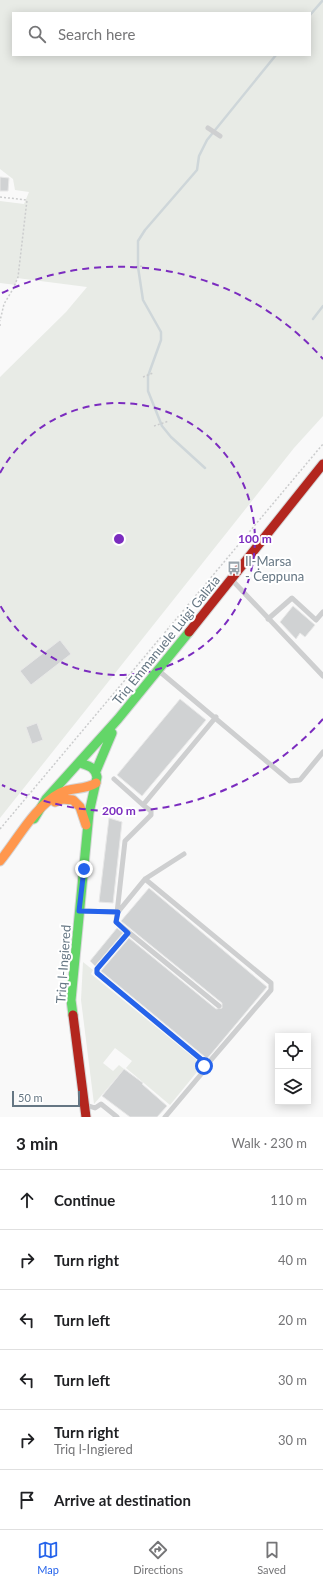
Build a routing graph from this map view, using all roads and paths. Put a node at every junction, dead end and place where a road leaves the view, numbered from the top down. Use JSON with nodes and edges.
{"nodes":[{"id":1,"x":208,"y":128,"type":"dead end"},
{"id":2,"x":220,"y":136,"type":"dead end"},
{"id":3,"x":0,"y":197,"type":"edge"},
{"id":4,"x":144,"y":266,"type":"dead end"},
{"id":5,"x":132,"y":267,"type":"dead end"},
{"id":6,"x":0,"y":321,"type":"edge"},
{"id":7,"x":0,"y":324,"type":"edge"},
{"id":8,"x":0,"y":328,"type":"edge"},
{"id":9,"x":153,"y":373,"type":"dead end"},
{"id":10,"x":143,"y":378,"type":"dead end"},
{"id":11,"x":169,"y":421,"type":"dead end"},
{"id":12,"x":154,"y":426,"type":"dead end"},
{"id":13,"x":323,"y":444,"type":"edge"},
{"id":14,"x":323,"y":464,"type":"edge"},
{"id":15,"x":232,"y":580,"type":"junction"},
{"id":16,"x":323,"y":612,"type":"edge"},
{"id":17,"x":268,"y":619,"type":"junction"},
{"id":18,"x":158,"y":670,"type":"junction"},
{"id":19,"x":323,"y":676,"type":"edge"},
{"id":20,"x":216,"y":717,"type":"junction"},
{"id":21,"x":118,"y":720,"type":"junction"},
{"id":22,"x":323,"y":752,"type":"edge"},
{"id":23,"x":80,"y":763,"type":"junction"},
{"id":24,"x":96,"y":771,"type":"junction"},
{"id":25,"x":71,"y":778,"type":"junction"},
{"id":26,"x":114,"y":779,"type":"dead end"},
{"id":27,"x":96,"y":782,"type":"junction"},
{"id":28,"x":81,"y":789,"type":"junction"},
{"id":29,"x":143,"y":805,"type":"junction"},
{"id":30,"x":89,"y":812,"type":"junction"},
{"id":31,"x":34,"y":819,"type":"junction"},
{"id":32,"x":0,"y":829,"type":"edge"},
{"id":33,"x":88,"y":832,"type":"junction"},
{"id":34,"x":15,"y":842,"type":"junction"},
{"id":35,"x":184,"y":854,"type":"dead end"},
{"id":36,"x":0,"y":861,"type":"edge"},
{"id":37,"x":145,"y":879,"type":"junction"},
{"id":38,"x":79,"y":911,"type":"junction"},
{"id":39,"x":118,"y":912,"type":"junction"},
{"id":40,"x":128,"y":933,"type":"junction"},
{"id":41,"x":218,"y":1006,"type":"dead end"},
{"id":42,"x":210,"y":1061,"type":"dead end"},
{"id":43,"x":85,"y":1105,"type":"junction"},
{"id":44,"x":86,"y":1117,"type":"edge"},
{"id":45,"x":117,"y":1117,"type":"edge"},
{"id":46,"x":165,"y":1117,"type":"edge"}],
"edges":[{"from":1,"to":2,"type":"lane"},
{"from":3,"to":6,"type":"path"},
{"from":4,"to":5,"type":"path"},
{"from":7,"to":8,"type":"path"},
{"from":9,"to":10,"type":"path"},
{"from":11,"to":12,"type":"path"},
{"from":13,"to":32,"type":"path"},
{"from":14,"to":15,"type":"main road","name":"Triq Emmanuele Luigi Galizia"},
{"from":15,"to":17,"type":"lane"},
{"from":15,"to":18,"type":"main road","name":"Triq Emmanuele Luigi Galizia"},
{"from":16,"to":17,"type":"lane"},
{"from":17,"to":19,"type":"lane"},
{"from":18,"to":20,"type":"lane"},
{"from":18,"to":21,"type":"main road","name":"Triq Emmanuele Luigi Galizia"},
{"from":20,"to":22,"type":"lane"},
{"from":20,"to":29,"type":"lane"},
{"from":21,"to":23,"type":"main road","name":"Triq Emmanuele Luigi Galizia"},
{"from":21,"to":24,"type":"main road","name":"Triq Emmanuele Luigi Galizia"},
{"from":23,"to":24,"type":"main road"},
{"from":23,"to":25,"type":"main road","name":"Triq Emmanuele Luigi Galizia"},
{"from":24,"to":27,"type":"main road"},
{"from":25,"to":28,"type":"main road"},
{"from":25,"to":31,"type":"main road","name":"Triq Emmanuele Luigi Galizia"},
{"from":26,"to":29,"type":"lane"},
{"from":27,"to":28,"type":"main road"},
{"from":27,"to":30,"type":"main road","name":"Triq l-Ingiered"},
{"from":28,"to":30,"type":"main road","name":"Triq l-Ingiered"},
{"from":28,"to":31,"type":"main road","name":"Triq Emmanuele Luigi Galizia"},
{"from":29,"to":39,"type":"lane"},
{"from":30,"to":33,"type":"main road","name":"Triq l-Ingiered"},
{"from":31,"to":34,"type":"main road","name":"Triq Emmanuele Luigi Galizia"},
{"from":33,"to":34,"type":"main road"},
{"from":33,"to":38,"type":"main road","name":"Triq l-Ingiered"},
{"from":34,"to":36,"type":"main road","name":"Triq Emmanuele Luigi Galizia"},
{"from":35,"to":37,"type":"lane"},
{"from":37,"to":39,"type":"lane"},
{"from":37,"to":42,"type":"lane"},
{"from":38,"to":39,"type":"lane"},
{"from":38,"to":43,"type":"main road","name":"Triq l-Ingiered"},
{"from":39,"to":40,"type":"lane"},
{"from":40,"to":41,"type":"lane"},
{"from":40,"to":46,"type":"lane"},
{"from":43,"to":44,"type":"main road","name":"Triq l-Ingiered"},
{"from":43,"to":45,"type":"lane"}]}
